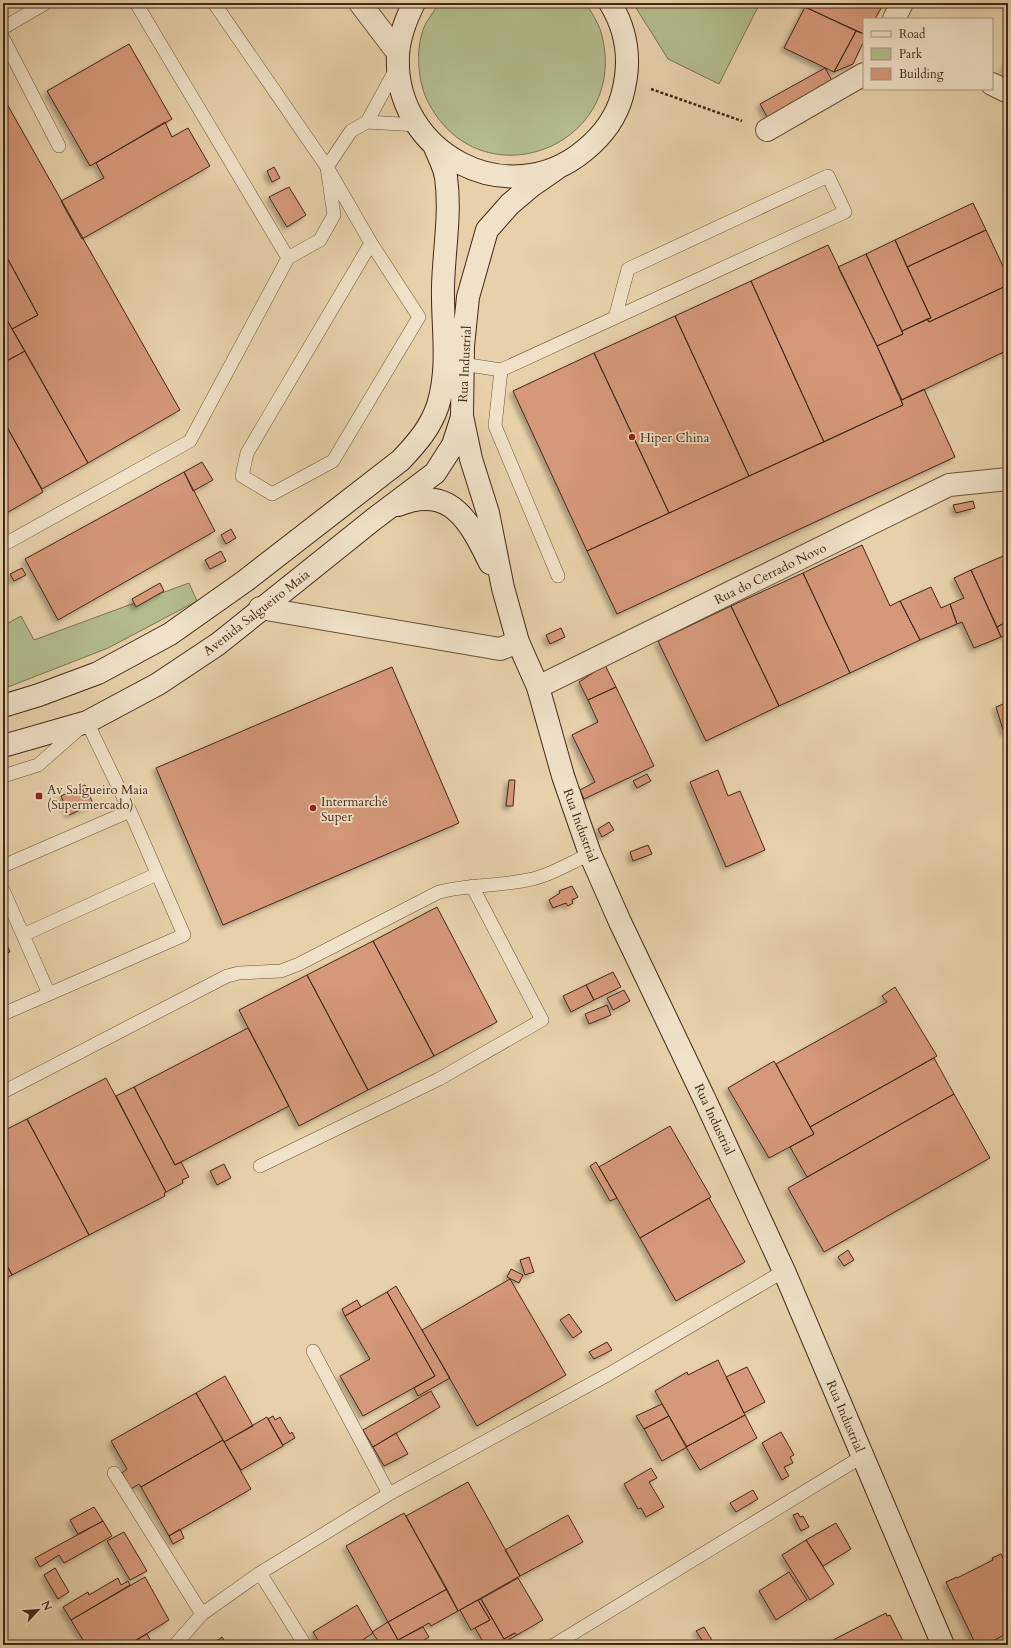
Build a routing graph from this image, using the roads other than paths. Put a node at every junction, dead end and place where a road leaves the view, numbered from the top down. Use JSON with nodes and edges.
{"nodes":[{"id":1,"x":46,"y":3,"type":"edge"},
{"id":2,"x":136,"y":3,"type":"edge"},
{"id":3,"x":214,"y":3,"type":"edge"},
{"id":4,"x":360,"y":3,"type":"edge"},
{"id":5,"x":414,"y":3,"type":"edge"},
{"id":6,"x":610,"y":3,"type":"edge"},
{"id":7,"x":902,"y":3,"type":"edge"},
{"id":8,"x":894,"y":18,"type":"edge"},
{"id":9,"x":3,"y":28,"type":"edge"},
{"id":10,"x":3,"y":38,"type":"edge"},
{"id":11,"x":398,"y":59,"type":"junction"},
{"id":12,"x":863,"y":75,"type":"edge"},
{"id":13,"x":993,"y":84,"type":"edge"},
{"id":14,"x":1008,"y":92,"type":"edge"},
{"id":15,"x":367,"y":122,"type":"junction"},
{"id":16,"x":417,"y":125,"type":"junction"},
{"id":17,"x":767,"y":130,"type":"road end"},
{"id":18,"x":434,"y":145,"type":"junction"},
{"id":19,"x":59,"y":146,"type":"dead end"},
{"id":20,"x":327,"y":167,"type":"junction"},
{"id":21,"x":556,"y":169,"type":"junction"},
{"id":22,"x":371,"y":244,"type":"junction"},
{"id":23,"x":288,"y":258,"type":"junction"},
{"id":24,"x":615,"y":318,"type":"junction"},
{"id":25,"x":454,"y":362,"type":"junction"},
{"id":26,"x":501,"y":370,"type":"junction"},
{"id":27,"x":462,"y":416,"type":"junction"},
{"id":28,"x":1008,"y":479,"type":"edge"},
{"id":29,"x":386,"y":510,"type":"junction"},
{"id":30,"x":3,"y":545,"type":"edge"},
{"id":31,"x":558,"y":576,"type":"dead end"},
{"id":32,"x":503,"y":588,"type":"junction"},
{"id":33,"x":260,"y":608,"type":"junction"},
{"id":34,"x":518,"y":642,"type":"junction"},
{"id":35,"x":538,"y":687,"type":"junction"},
{"id":36,"x":3,"y":706,"type":"edge"},
{"id":37,"x":87,"y":722,"type":"junction"},
{"id":38,"x":3,"y":746,"type":"edge"},
{"id":39,"x":3,"y":776,"type":"edge"},
{"id":40,"x":130,"y":811,"type":"junction"},
{"id":41,"x":590,"y":854,"type":"junction"},
{"id":42,"x":3,"y":866,"type":"edge"},
{"id":43,"x":157,"y":874,"type":"junction"},
{"id":44,"x":472,"y":886,"type":"junction"},
{"id":45,"x":3,"y":890,"type":"edge"},
{"id":46,"x":23,"y":934,"type":"junction"},
{"id":47,"x":49,"y":994,"type":"junction"},
{"id":48,"x":3,"y":1014,"type":"edge"},
{"id":49,"x":3,"y":1092,"type":"edge"},
{"id":50,"x":260,"y":1166,"type":"dead end"},
{"id":51,"x":784,"y":1271,"type":"junction"},
{"id":52,"x":313,"y":1352,"type":"dead end"},
{"id":53,"x":863,"y":1456,"type":"junction"},
{"id":54,"x":114,"y":1473,"type":"dead end"},
{"id":55,"x":390,"y":1494,"type":"junction"},
{"id":56,"x":260,"y":1573,"type":"junction"},
{"id":57,"x":202,"y":1614,"type":"junction"},
{"id":58,"x":175,"y":1645,"type":"edge"},
{"id":59,"x":305,"y":1645,"type":"edge"},
{"id":60,"x":554,"y":1645,"type":"edge"},
{"id":61,"x":943,"y":1645,"type":"edge"}],
"edges":[{"from":1,"to":9,"type":"lane"},
{"from":2,"to":23,"type":"lane"},
{"from":3,"to":20,"type":"lane"},
{"from":4,"to":11,"type":"street"},
{"from":5,"to":11,"type":"street"},
{"from":6,"to":21,"type":"street"},
{"from":7,"to":8,"type":"street"},
{"from":10,"to":19,"type":"lane"},
{"from":11,"to":15,"type":"lane"},
{"from":11,"to":16,"type":"street"},
{"from":12,"to":17,"type":"street"},
{"from":13,"to":14,"type":"street"},
{"from":15,"to":16,"type":"lane"},
{"from":15,"to":20,"type":"lane"},
{"from":16,"to":18,"type":"street"},
{"from":18,"to":21,"type":"street"},
{"from":18,"to":25,"type":"street","name":"Rua Industrial"},
{"from":20,"to":22,"type":"lane"},
{"from":20,"to":23,"type":"lane"},
{"from":21,"to":25,"type":"street","name":"Rua Industrial"},
{"from":22,"to":22,"type":"lane"},
{"from":23,"to":30,"type":"lane"},
{"from":24,"to":24,"type":"lane"},
{"from":24,"to":26,"type":"lane"},
{"from":25,"to":26,"type":"lane"},
{"from":25,"to":27,"type":"street","name":"Rua Industrial"},
{"from":25,"to":36,"type":"street","name":"Rua Industrial"},
{"from":26,"to":31,"type":"lane"},
{"from":27,"to":29,"type":"street","name":"Avenida Salgueiro Maia"},
{"from":27,"to":32,"type":"street","name":"Rua Industrial"},
{"from":28,"to":35,"type":"street","name":"Rua do Cerrado Novo"},
{"from":29,"to":32,"type":"street","name":"Rua Industrial"},
{"from":29,"to":33,"type":"street","name":"Avenida Salgueiro Maia"},
{"from":32,"to":34,"type":"street","name":"Rua Industrial"},
{"from":33,"to":34,"type":"street"},
{"from":33,"to":37,"type":"street","name":"Avenida Salgueiro Maia"},
{"from":34,"to":35,"type":"street","name":"Rua Industrial"},
{"from":35,"to":41,"type":"street","name":"Rua Industrial"},
{"from":37,"to":38,"type":"street","name":"Avenida Salgueiro Maia"},
{"from":37,"to":39,"type":"lane"},
{"from":37,"to":40,"type":"lane"},
{"from":40,"to":42,"type":"lane"},
{"from":40,"to":43,"type":"lane"},
{"from":41,"to":44,"type":"lane"},
{"from":41,"to":51,"type":"street","name":"Rua Industrial"},
{"from":43,"to":46,"type":"lane"},
{"from":43,"to":47,"type":"lane"},
{"from":44,"to":49,"type":"lane"},
{"from":44,"to":50,"type":"lane"},
{"from":45,"to":46,"type":"lane"},
{"from":46,"to":47,"type":"lane"},
{"from":47,"to":48,"type":"lane"},
{"from":51,"to":53,"type":"street","name":"Rua Industrial"},
{"from":51,"to":55,"type":"lane"},
{"from":52,"to":55,"type":"lane"},
{"from":53,"to":60,"type":"lane"},
{"from":53,"to":61,"type":"street","name":"Rua Industrial"},
{"from":54,"to":57,"type":"lane"},
{"from":55,"to":56,"type":"lane"},
{"from":56,"to":57,"type":"lane"},
{"from":56,"to":59,"type":"lane"},
{"from":57,"to":58,"type":"lane"}]}
